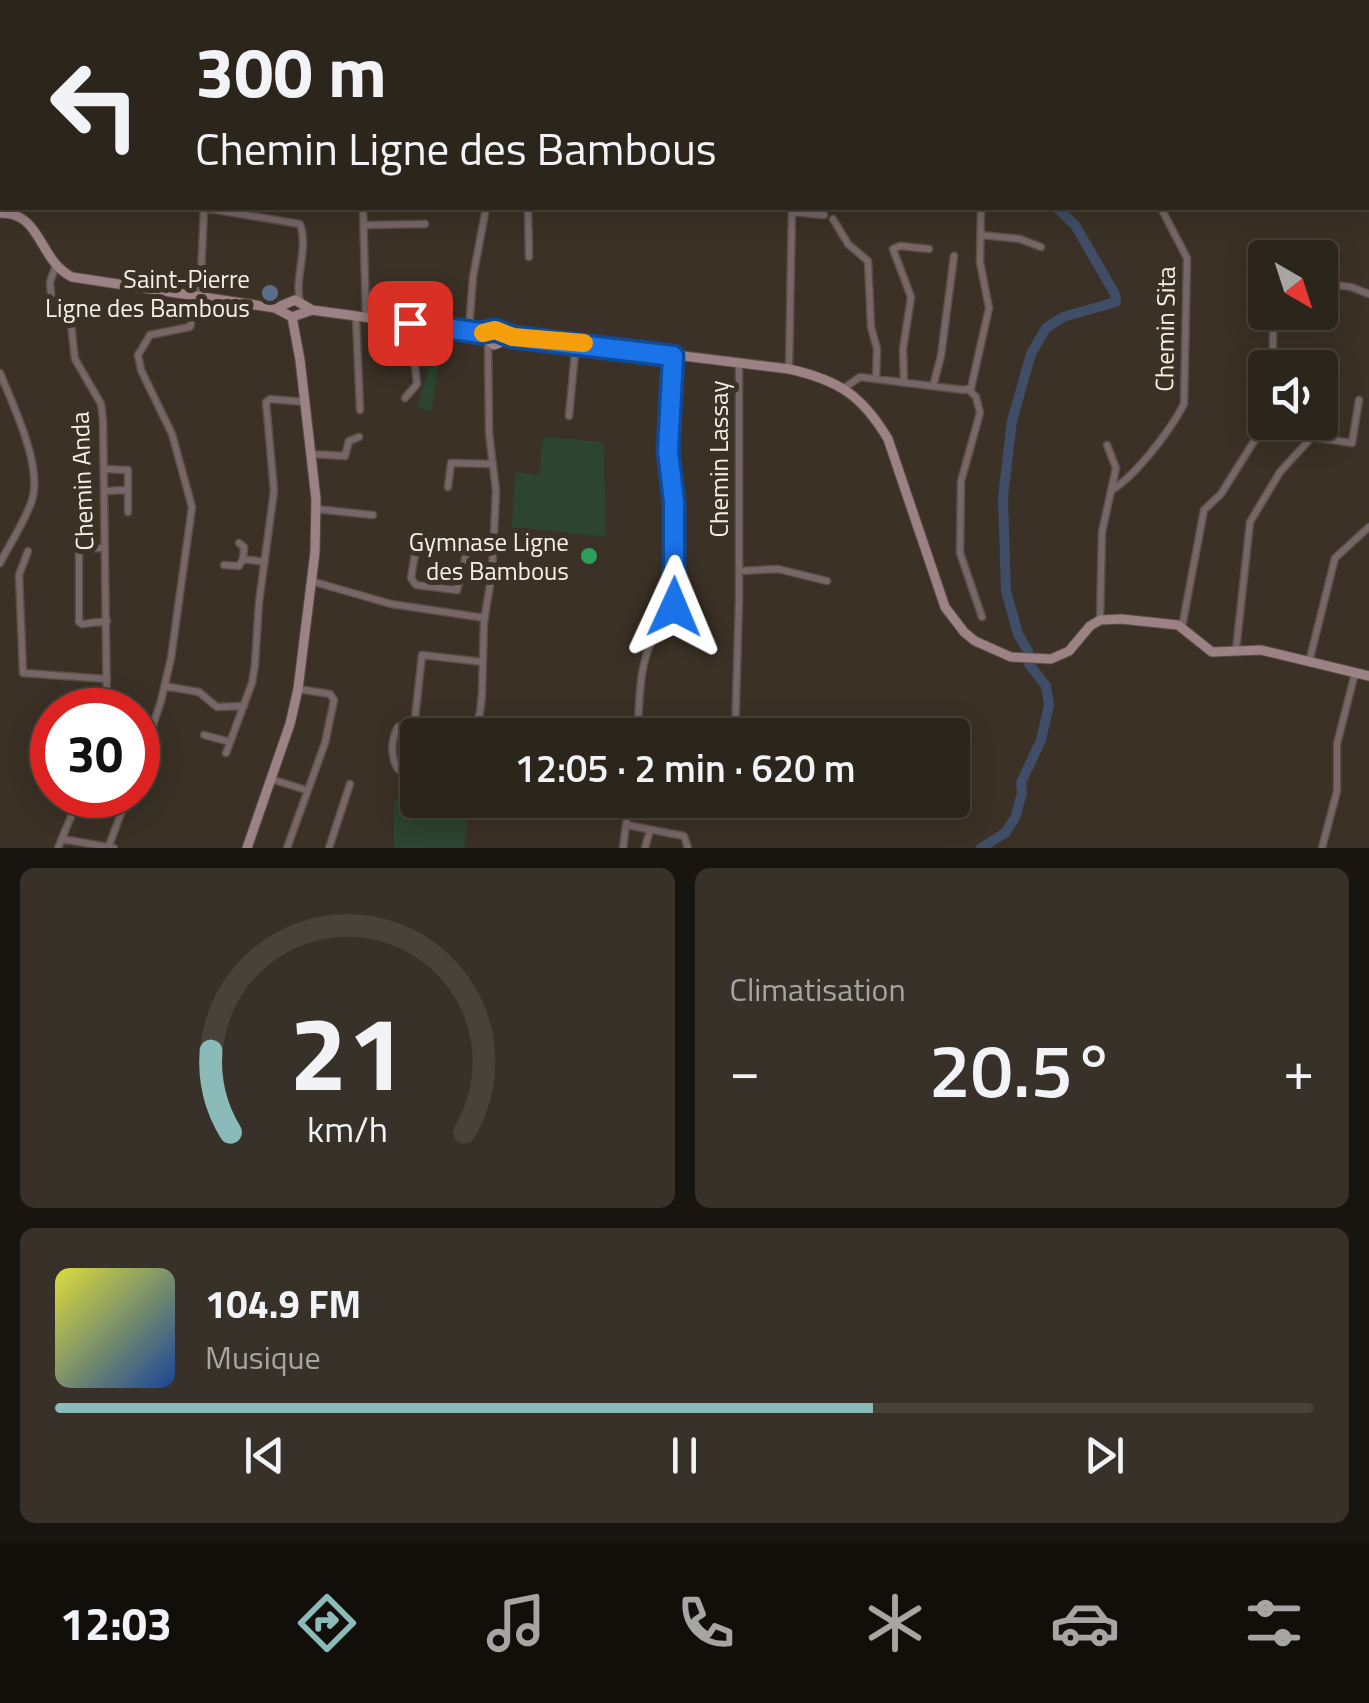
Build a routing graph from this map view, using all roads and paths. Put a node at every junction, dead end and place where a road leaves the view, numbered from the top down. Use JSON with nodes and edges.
{"nodes":[{"id":1,"x":204,"y":210,"type":"edge"},
{"id":2,"x":216,"y":210,"type":"edge"},
{"id":3,"x":363,"y":210,"type":"edge"},
{"id":4,"x":486,"y":210,"type":"edge"},
{"id":5,"x":528,"y":210,"type":"edge"},
{"id":6,"x":792,"y":210,"type":"edge"},
{"id":7,"x":981,"y":210,"type":"edge"},
{"id":8,"x":1162,"y":210,"type":"edge"},
{"id":9,"x":0,"y":213,"type":"edge"},
{"id":10,"x":824,"y":215,"type":"dead end"},
{"id":11,"x":833,"y":219,"type":"dead end"},
{"id":12,"x":425,"y":224,"type":"dead end"},
{"id":13,"x":365,"y":225,"type":"junction"},
{"id":14,"x":981,"y":236,"type":"junction"},
{"id":15,"x":1042,"y":247,"type":"dead end"},
{"id":16,"x":930,"y":249,"type":"dead end"},
{"id":17,"x":954,"y":256,"type":"dead end"},
{"id":18,"x":529,"y":257,"type":"dead end"},
{"id":19,"x":55,"y":268,"type":"junction"},
{"id":20,"x":1338,"y":283,"type":"edge"},
{"id":21,"x":1369,"y":294,"type":"edge"},
{"id":22,"x":198,"y":298,"type":"junction"},
{"id":23,"x":295,"y":309,"type":"junction"},
{"id":24,"x":361,"y":318,"type":"junction"},
{"id":25,"x":410,"y":323,"type":"junction"},
{"id":26,"x":489,"y":337,"type":"junction"},
{"id":27,"x":576,"y":342,"type":"junction"},
{"id":28,"x":673,"y":356,"type":"junction"},
{"id":29,"x":739,"y":364,"type":"junction"},
{"id":30,"x":789,"y":369,"type":"junction"},
{"id":31,"x":0,"y":373,"type":"edge"},
{"id":32,"x":871,"y":378,"type":"junction"},
{"id":33,"x":904,"y":383,"type":"junction"},
{"id":34,"x":932,"y":386,"type":"junction"},
{"id":35,"x":966,"y":390,"type":"junction"},
{"id":36,"x":848,"y":391,"type":"junction"},
{"id":37,"x":405,"y":398,"type":"dead end"},
{"id":38,"x":1359,"y":400,"type":"dead end"},
{"id":39,"x":305,"y":402,"type":"junction"},
{"id":40,"x":360,"y":410,"type":"dead end"},
{"id":41,"x":569,"y":416,"type":"dead end"},
{"id":42,"x":360,"y":438,"type":"dead end"},
{"id":43,"x":1255,"y":440,"type":"edge"},
{"id":44,"x":1107,"y":445,"type":"dead end"},
{"id":45,"x":311,"y":454,"type":"junction"},
{"id":46,"x":493,"y":464,"type":"junction"},
{"id":47,"x":104,"y":469,"type":"junction"},
{"id":48,"x":448,"y":487,"type":"dead end"},
{"id":49,"x":127,"y":490,"type":"junction"},
{"id":50,"x":1112,"y":490,"type":"junction"},
{"id":51,"x":106,"y":491,"type":"junction"},
{"id":52,"x":316,"y":509,"type":"junction"},
{"id":53,"x":128,"y":512,"type":"dead end"},
{"id":54,"x":373,"y":515,"type":"dead end"},
{"id":55,"x":1369,"y":527,"type":"edge"},
{"id":56,"x":239,"y":543,"type":"dead end"},
{"id":57,"x":492,"y":543,"type":"junction"},
{"id":58,"x":468,"y":544,"type":"junction"},
{"id":59,"x":106,"y":548,"type":"junction"},
{"id":60,"x":28,"y":550,"type":"dead end"},
{"id":61,"x":243,"y":559,"type":"junction"},
{"id":62,"x":265,"y":562,"type":"junction"},
{"id":63,"x":0,"y":563,"type":"edge"},
{"id":64,"x":224,"y":565,"type":"dead end"},
{"id":65,"x":739,"y":572,"type":"junction"},
{"id":66,"x":312,"y":581,"type":"junction"},
{"id":67,"x":827,"y":581,"type":"dead end"},
{"id":68,"x":982,"y":617,"type":"dead end"},
{"id":69,"x":485,"y":618,"type":"junction"},
{"id":70,"x":1100,"y":620,"type":"junction"},
{"id":71,"x":107,"y":621,"type":"junction"},
{"id":72,"x":1182,"y":627,"type":"junction"},
{"id":73,"x":1236,"y":650,"type":"junction"},
{"id":74,"x":483,"y":662,"type":"junction"},
{"id":75,"x":1309,"y":662,"type":"junction"},
{"id":76,"x":1355,"y":673,"type":"junction"},
{"id":77,"x":1369,"y":676,"type":"edge"},
{"id":78,"x":107,"y":679,"type":"junction"},
{"id":79,"x":164,"y":686,"type":"junction"},
{"id":80,"x":107,"y":688,"type":"edge"},
{"id":81,"x":298,"y":689,"type":"junction"},
{"id":82,"x":160,"y":699,"type":"edge"},
{"id":83,"x":244,"y":706,"type":"junction"},
{"id":84,"x":415,"y":718,"type":"edge"},
{"id":85,"x":480,"y":718,"type":"edge"},
{"id":86,"x":639,"y":718,"type":"edge"},
{"id":87,"x":735,"y":718,"type":"edge"},
{"id":88,"x":400,"y":727,"type":"edge"},
{"id":89,"x":204,"y":735,"type":"dead end"},
{"id":90,"x":230,"y":742,"type":"junction"},
{"id":91,"x":226,"y":753,"type":"dead end"},
{"id":92,"x":400,"y":769,"type":"edge"},
{"id":93,"x":271,"y":779,"type":"junction"},
{"id":94,"x":350,"y":784,"type":"dead end"},
{"id":95,"x":306,"y":790,"type":"junction"},
{"id":96,"x":71,"y":818,"type":"edge"},
{"id":97,"x":120,"y":818,"type":"edge"},
{"id":98,"x":628,"y":818,"type":"edge"},
{"id":99,"x":627,"y":825,"type":"junction"},
{"id":100,"x":650,"y":830,"type":"junction"},
{"id":101,"x":62,"y":839,"type":"junction"},
{"id":102,"x":58,"y":848,"type":"edge"},
{"id":103,"x":110,"y":848,"type":"edge"},
{"id":104,"x":247,"y":848,"type":"edge"},
{"id":105,"x":288,"y":848,"type":"edge"},
{"id":106,"x":329,"y":848,"type":"edge"},
{"id":107,"x":623,"y":848,"type":"edge"},
{"id":108,"x":645,"y":848,"type":"edge"},
{"id":109,"x":688,"y":848,"type":"edge"},
{"id":110,"x":1322,"y":848,"type":"edge"}],
"edges":[{"from":1,"to":22,"type":"street"},
{"from":2,"to":23,"type":"street"},
{"from":3,"to":13,"type":"street"},
{"from":4,"to":26,"type":"street"},
{"from":5,"to":18,"type":"street"},
{"from":6,"to":10,"type":"street"},
{"from":6,"to":30,"type":"street"},
{"from":7,"to":14,"type":"street"},
{"from":8,"to":50,"type":"street","name":"Chemin Sita"},
{"from":9,"to":19,"type":"main road"},
{"from":11,"to":32,"type":"street"},
{"from":12,"to":13,"type":"street"},
{"from":13,"to":24,"type":"street"},
{"from":14,"to":15,"type":"street"},
{"from":14,"to":35,"type":"street"},
{"from":16,"to":33,"type":"street"},
{"from":17,"to":34,"type":"street"},
{"from":19,"to":22,"type":"main road"},
{"from":19,"to":47,"type":"street","name":"Chemin Anda"},
{"from":20,"to":21,"type":"street"},
{"from":22,"to":23,"type":"main road"},
{"from":22,"to":79,"type":"street"},
{"from":23,"to":24,"type":"main road"},
{"from":23,"to":39,"type":"main road"},
{"from":24,"to":25,"type":"main road"},
{"from":24,"to":40,"type":"street"},
{"from":25,"to":26,"type":"main road"},
{"from":25,"to":37,"type":"street"},
{"from":26,"to":27,"type":"main road"},
{"from":26,"to":46,"type":"street"},
{"from":27,"to":28,"type":"main road"},
{"from":27,"to":41,"type":"street"},
{"from":28,"to":29,"type":"main road"},
{"from":28,"to":86,"type":"street"},
{"from":29,"to":30,"type":"main road"},
{"from":29,"to":65,"type":"street","name":"Chemin Lassay"},
{"from":30,"to":36,"type":"main road"},
{"from":31,"to":63,"type":"street"},
{"from":32,"to":33,"type":"street"},
{"from":32,"to":36,"type":"street"},
{"from":33,"to":34,"type":"street"},
{"from":34,"to":35,"type":"street"},
{"from":35,"to":68,"type":"street"},
{"from":36,"to":70,"type":"main road"},
{"from":38,"to":73,"type":"street"},
{"from":39,"to":45,"type":"main road"},
{"from":39,"to":62,"type":"street"},
{"from":42,"to":45,"type":"street"},
{"from":43,"to":72,"type":"street"},
{"from":44,"to":50,"type":"street"},
{"from":45,"to":52,"type":"main road"},
{"from":46,"to":48,"type":"street"},
{"from":46,"to":57,"type":"street"},
{"from":47,"to":49,"type":"street"},
{"from":47,"to":51,"type":"street","name":"Chemin Anda"},
{"from":49,"to":51,"type":"street"},
{"from":49,"to":53,"type":"street"},
{"from":50,"to":70,"type":"street"},
{"from":51,"to":59,"type":"street","name":"Chemin Anda"},
{"from":52,"to":54,"type":"street"},
{"from":52,"to":66,"type":"main road"},
{"from":55,"to":75,"type":"street"},
{"from":56,"to":61,"type":"street"},
{"from":57,"to":58,"type":"street"},
{"from":57,"to":69,"type":"street"},
{"from":58,"to":58,"type":"street"},
{"from":59,"to":71,"type":"street","name":"Chemin Anda"},
{"from":59,"to":71,"type":"street"},
{"from":60,"to":78,"type":"street"},
{"from":61,"to":62,"type":"street"},
{"from":61,"to":64,"type":"street"},
{"from":62,"to":83,"type":"street"},
{"from":65,"to":67,"type":"street"},
{"from":65,"to":87,"type":"street","name":"Chemin Lassay"},
{"from":66,"to":69,"type":"street"},
{"from":66,"to":81,"type":"main road"},
{"from":69,"to":74,"type":"street"},
{"from":70,"to":72,"type":"main road"},
{"from":71,"to":78,"type":"street","name":"Chemin Anda"},
{"from":72,"to":73,"type":"main road"},
{"from":73,"to":75,"type":"main road"},
{"from":74,"to":84,"type":"street"},
{"from":74,"to":85,"type":"street"},
{"from":75,"to":76,"type":"main road"},
{"from":76,"to":77,"type":"main road"},
{"from":76,"to":110,"type":"street"},
{"from":78,"to":80,"type":"street","name":"Chemin Anda"},
{"from":79,"to":82,"type":"street"},
{"from":79,"to":83,"type":"street"},
{"from":81,"to":93,"type":"main road"},
{"from":81,"to":95,"type":"street"},
{"from":83,"to":90,"type":"street"},
{"from":88,"to":92,"type":"street"},
{"from":89,"to":90,"type":"street"},
{"from":90,"to":91,"type":"street"},
{"from":93,"to":95,"type":"street"},
{"from":93,"to":104,"type":"main road"},
{"from":94,"to":106,"type":"street"},
{"from":95,"to":105,"type":"street"},
{"from":96,"to":101,"type":"street"},
{"from":97,"to":103,"type":"street"},
{"from":98,"to":99,"type":"street"},
{"from":99,"to":100,"type":"street"},
{"from":99,"to":107,"type":"street"},
{"from":100,"to":108,"type":"street"},
{"from":100,"to":109,"type":"street"},
{"from":101,"to":102,"type":"street"},
{"from":101,"to":103,"type":"street"}]}
